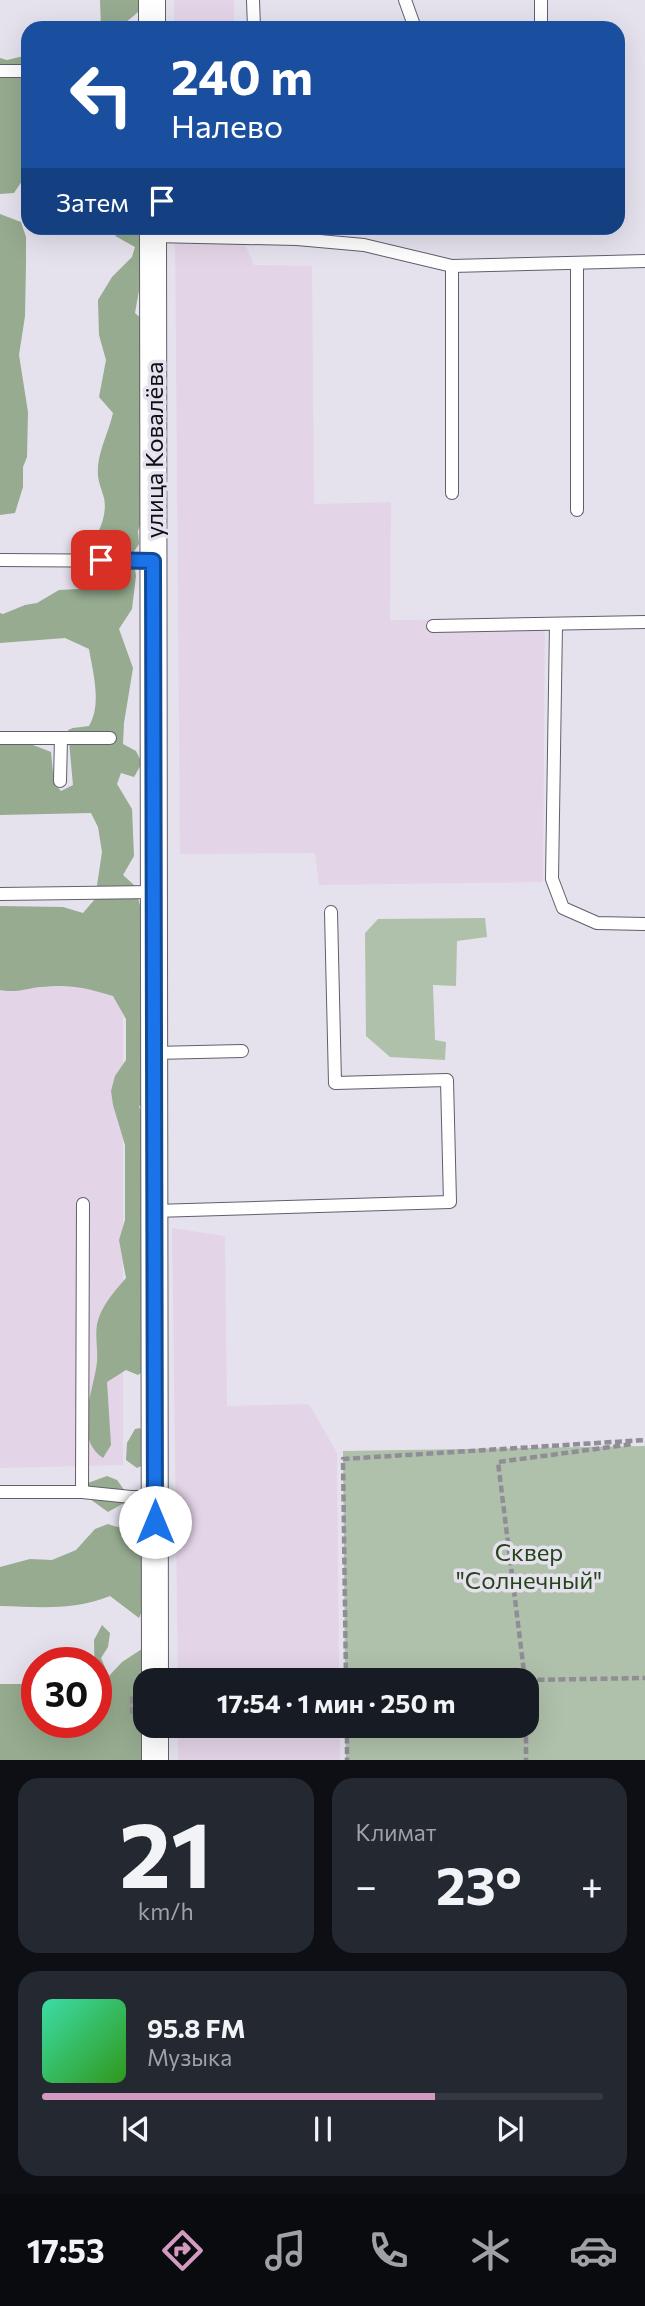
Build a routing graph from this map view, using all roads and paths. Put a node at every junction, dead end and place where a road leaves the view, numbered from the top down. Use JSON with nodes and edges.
{"nodes":[{"id":1,"x":152,"y":0,"type":"edge"},
{"id":2,"x":253,"y":0,"type":"edge"},
{"id":3,"x":405,"y":0,"type":"edge"},
{"id":4,"x":541,"y":0,"type":"edge"},
{"id":5,"x":152,"y":21,"type":"edge"},
{"id":6,"x":254,"y":21,"type":"edge"},
{"id":7,"x":412,"y":21,"type":"edge"},
{"id":8,"x":541,"y":21,"type":"edge"},
{"id":9,"x":0,"y":71,"type":"edge"},
{"id":10,"x":21,"y":71,"type":"edge"},
{"id":11,"x":153,"y":235,"type":"edge"},
{"id":12,"x":267,"y":235,"type":"edge"},
{"id":13,"x":645,"y":261,"type":"edge"},
{"id":14,"x":577,"y":263,"type":"junction"},
{"id":15,"x":452,"y":265,"type":"junction"},
{"id":16,"x":452,"y":493,"type":"dead end"},
{"id":17,"x":577,"y":510,"type":"dead end"},
{"id":18,"x":0,"y":560,"type":"edge"},
{"id":19,"x":153,"y":561,"type":"junction"},
{"id":20,"x":645,"y":622,"type":"edge"},
{"id":21,"x":556,"y":624,"type":"junction"},
{"id":22,"x":433,"y":626,"type":"dead end"},
{"id":23,"x":0,"y":738,"type":"edge"},
{"id":24,"x":61,"y":738,"type":"junction"},
{"id":25,"x":110,"y":738,"type":"dead end"},
{"id":26,"x":60,"y":781,"type":"dead end"},
{"id":27,"x":153,"y":892,"type":"junction"},
{"id":28,"x":0,"y":894,"type":"edge"},
{"id":29,"x":331,"y":912,"type":"dead end"},
{"id":30,"x":645,"y":924,"type":"edge"},
{"id":31,"x":242,"y":1051,"type":"dead end"},
{"id":32,"x":154,"y":1053,"type":"junction"},
{"id":33,"x":83,"y":1204,"type":"dead end"},
{"id":34,"x":154,"y":1211,"type":"junction"},
{"id":35,"x":645,"y":1441,"type":"edge"},
{"id":36,"x":0,"y":1492,"type":"edge"},
{"id":37,"x":82,"y":1492,"type":"junction"},
{"id":38,"x":155,"y":1497,"type":"junction"},
{"id":39,"x":155,"y":1668,"type":"edge"},
{"id":40,"x":346,"y":1668,"type":"edge"},
{"id":41,"x":524,"y":1668,"type":"edge"},
{"id":42,"x":645,"y":1678,"type":"edge"},
{"id":43,"x":539,"y":1680,"type":"edge"},
{"id":44,"x":155,"y":1738,"type":"edge"},
{"id":45,"x":346,"y":1738,"type":"edge"},
{"id":46,"x":526,"y":1738,"type":"edge"},
{"id":47,"x":155,"y":1760,"type":"edge"},
{"id":48,"x":347,"y":1760,"type":"edge"},
{"id":49,"x":526,"y":1760,"type":"edge"}],
"edges":[{"from":1,"to":5,"type":"street"},
{"from":2,"to":6,"type":"lane"},
{"from":3,"to":7,"type":"lane"},
{"from":4,"to":8,"type":"lane"},
{"from":9,"to":10,"type":"lane"},
{"from":11,"to":19,"type":"street","name":"улица Ковалёва"},
{"from":12,"to":15,"type":"lane"},
{"from":13,"to":14,"type":"lane"},
{"from":14,"to":15,"type":"lane"},
{"from":14,"to":17,"type":"lane"},
{"from":15,"to":16,"type":"lane"},
{"from":18,"to":19,"type":"lane"},
{"from":19,"to":27,"type":"street","name":"улица Ковалёва"},
{"from":20,"to":21,"type":"lane"},
{"from":21,"to":22,"type":"lane"},
{"from":21,"to":30,"type":"lane"},
{"from":23,"to":24,"type":"lane"},
{"from":24,"to":25,"type":"lane"},
{"from":24,"to":26,"type":"lane"},
{"from":27,"to":28,"type":"lane"},
{"from":27,"to":32,"type":"street","name":"улица Ковалёва"},
{"from":29,"to":34,"type":"lane"},
{"from":31,"to":32,"type":"lane"},
{"from":32,"to":34,"type":"street","name":"улица Ковалёва"},
{"from":33,"to":37,"type":"lane"},
{"from":34,"to":38,"type":"street","name":"улица Ковалёва"},
{"from":35,"to":40,"type":"path"},
{"from":35,"to":41,"type":"path"},
{"from":36,"to":37,"type":"lane"},
{"from":37,"to":38,"type":"lane"},
{"from":38,"to":39,"type":"street","name":"улица Ковалёва"},
{"from":42,"to":43,"type":"path"},
{"from":44,"to":47,"type":"street"},
{"from":45,"to":48,"type":"path"},
{"from":46,"to":49,"type":"path"}]}
